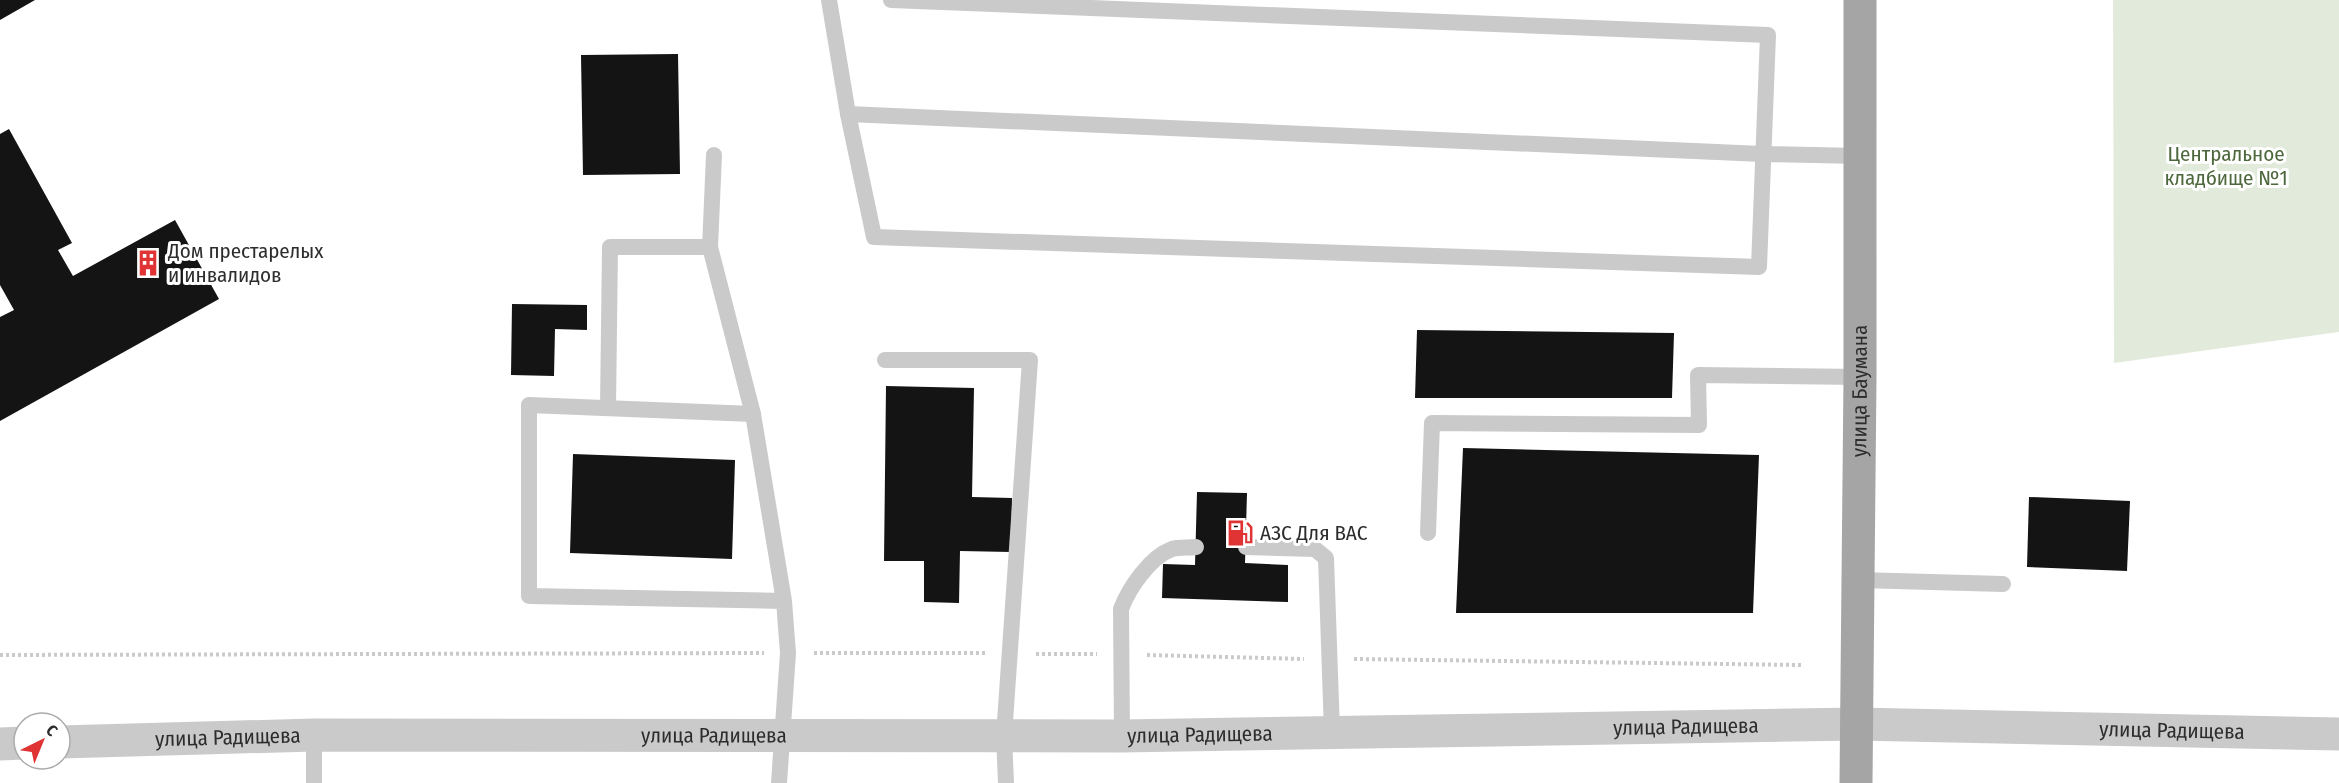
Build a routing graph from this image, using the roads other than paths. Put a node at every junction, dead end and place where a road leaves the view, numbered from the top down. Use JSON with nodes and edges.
{"nodes":[{"id":1,"x":829,"y":0,"type":"edge"},
{"id":2,"x":891,"y":0,"type":"edge"},
{"id":3,"x":1860,"y":0,"type":"edge"},
{"id":4,"x":848,"y":114,"type":"junction"},
{"id":5,"x":1762,"y":154,"type":"junction"},
{"id":6,"x":714,"y":155,"type":"dead end"},
{"id":7,"x":1859,"y":156,"type":"junction"},
{"id":8,"x":710,"y":247,"type":"junction"},
{"id":9,"x":885,"y":360,"type":"dead end"},
{"id":10,"x":1860,"y":377,"type":"junction"},
{"id":11,"x":608,"y":408,"type":"junction"},
{"id":12,"x":753,"y":414,"type":"junction"},
{"id":13,"x":1428,"y":533,"type":"dead end"},
{"id":14,"x":1246,"y":547,"type":"dead end"},
{"id":15,"x":1196,"y":548,"type":"dead end"},
{"id":16,"x":1859,"y":580,"type":"junction"},
{"id":17,"x":2003,"y":584,"type":"dead end"},
{"id":18,"x":784,"y":602,"type":"junction"},
{"id":19,"x":1857,"y":724,"type":"junction"},
{"id":20,"x":1332,"y":732,"type":"junction"},
{"id":21,"x":2339,"y":734,"type":"edge"},
{"id":22,"x":315,"y":735,"type":"junction"},
{"id":23,"x":783,"y":736,"type":"junction"},
{"id":24,"x":1004,"y":736,"type":"junction"},
{"id":25,"x":1122,"y":736,"type":"junction"},
{"id":26,"x":72,"y":742,"type":"edge"},
{"id":27,"x":314,"y":783,"type":"edge"},
{"id":28,"x":779,"y":783,"type":"edge"},
{"id":29,"x":1006,"y":783,"type":"edge"},
{"id":30,"x":1856,"y":783,"type":"edge"}],
"edges":[{"from":1,"to":4,"type":"lane"},
{"from":2,"to":5,"type":"lane"},
{"from":3,"to":7,"type":"main road","name":"улица Баумана"},
{"from":4,"to":5,"type":"lane"},
{"from":4,"to":5,"type":"lane"},
{"from":5,"to":7,"type":"lane"},
{"from":6,"to":8,"type":"lane"},
{"from":7,"to":10,"type":"main road","name":"улица Баумана"},
{"from":8,"to":11,"type":"lane"},
{"from":8,"to":12,"type":"lane"},
{"from":9,"to":24,"type":"lane"},
{"from":10,"to":13,"type":"lane"},
{"from":10,"to":16,"type":"main road","name":"улица Баумана"},
{"from":11,"to":12,"type":"lane"},
{"from":11,"to":18,"type":"lane"},
{"from":12,"to":18,"type":"lane"},
{"from":14,"to":20,"type":"lane"},
{"from":15,"to":25,"type":"lane"},
{"from":16,"to":17,"type":"lane"},
{"from":16,"to":19,"type":"main road","name":"улица Баумана"},
{"from":18,"to":23,"type":"lane"},
{"from":19,"to":20,"type":"street","name":"улица Радищева"},
{"from":19,"to":21,"type":"street","name":"улица Радищева"},
{"from":19,"to":30,"type":"main road","name":"улица Баумана"},
{"from":20,"to":25,"type":"street","name":"улица Радищева"},
{"from":22,"to":23,"type":"street","name":"улица Радищева"},
{"from":22,"to":26,"type":"street","name":"улица Радищева"},
{"from":22,"to":27,"type":"lane"},
{"from":23,"to":24,"type":"street","name":"улица Радищева"},
{"from":23,"to":28,"type":"lane"},
{"from":24,"to":25,"type":"street","name":"улица Радищева"},
{"from":24,"to":29,"type":"lane"}]}
